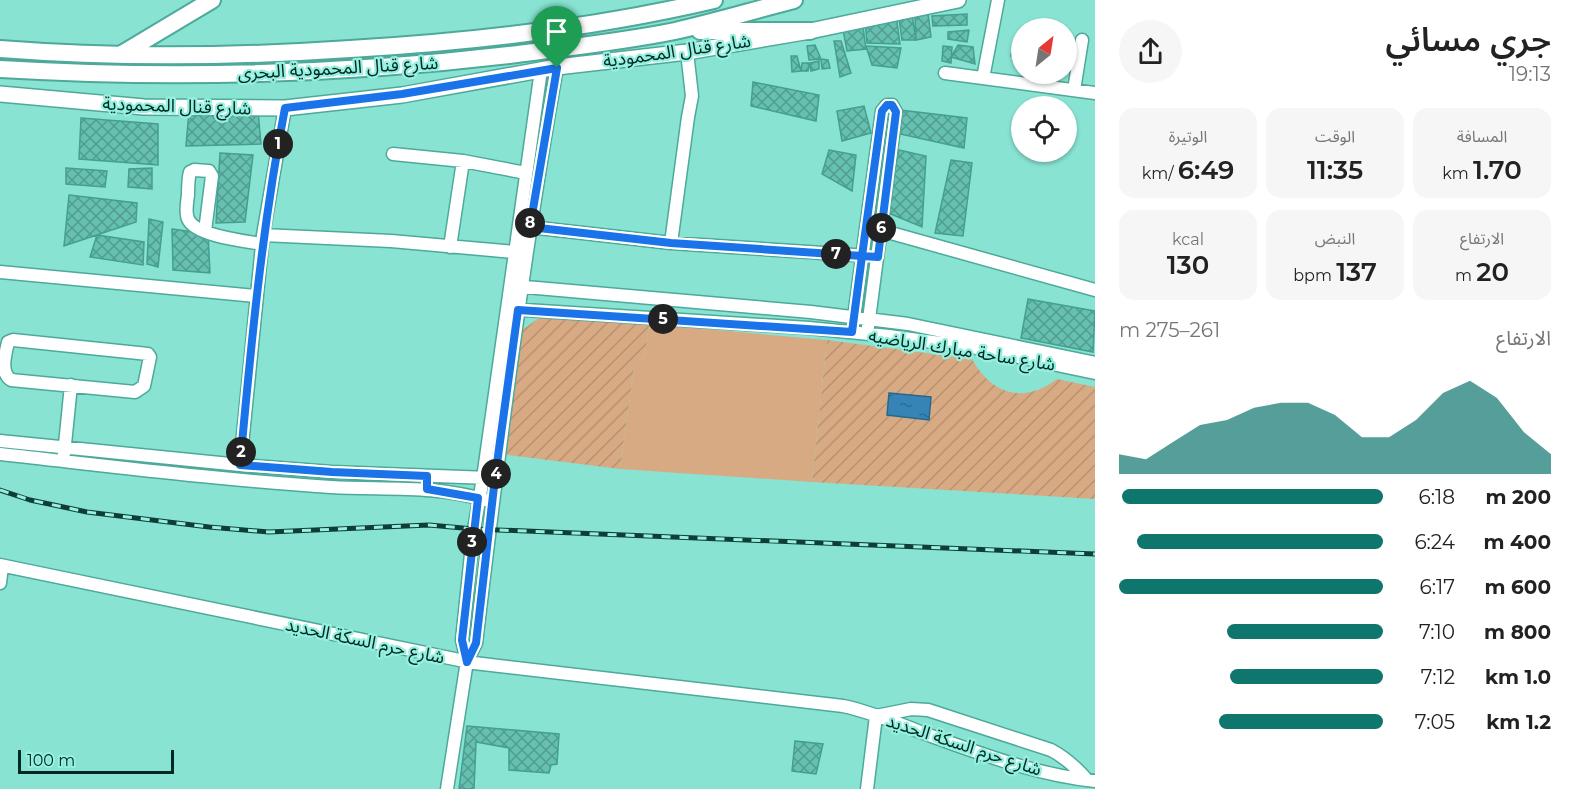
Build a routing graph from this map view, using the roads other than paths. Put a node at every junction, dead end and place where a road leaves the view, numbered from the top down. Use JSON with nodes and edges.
{"nodes":[{"id":1,"x":212,"y":0,"type":"edge"},
{"id":2,"x":680,"y":0,"type":"edge"},
{"id":3,"x":714,"y":0,"type":"edge"},
{"id":4,"x":794,"y":0,"type":"edge"},
{"id":5,"x":958,"y":0,"type":"edge"},
{"id":6,"x":998,"y":0,"type":"edge"},
{"id":7,"x":655,"y":14,"type":"junction"},
{"id":8,"x":675,"y":31,"type":"junction"},
{"id":9,"x":810,"y":31,"type":"junction"},
{"id":10,"x":1082,"y":40,"type":"dead end"},
{"id":11,"x":0,"y":49,"type":"edge"},
{"id":12,"x":687,"y":52,"type":"junction"},
{"id":13,"x":118,"y":56,"type":"junction"},
{"id":14,"x":557,"y":68,"type":"junction"},
{"id":15,"x":0,"y":69,"type":"edge"},
{"id":16,"x":541,"y":70,"type":"junction"},
{"id":17,"x":945,"y":73,"type":"dead end"},
{"id":18,"x":983,"y":78,"type":"junction"},
{"id":19,"x":1011,"y":79,"type":"edge"},
{"id":20,"x":1051,"y":84,"type":"edge"},
{"id":21,"x":1074,"y":90,"type":"junction"},
{"id":22,"x":1095,"y":93,"type":"edge"},
{"id":23,"x":0,"y":94,"type":"edge"},
{"id":24,"x":285,"y":108,"type":"junction"},
{"id":25,"x":393,"y":154,"type":"dead end"},
{"id":26,"x":463,"y":161,"type":"junction"},
{"id":27,"x":531,"y":167,"type":"junction"},
{"id":28,"x":866,"y":226,"type":"junction"},
{"id":29,"x":530,"y":227,"type":"junction"},
{"id":30,"x":205,"y":231,"type":"dead end"},
{"id":31,"x":881,"y":231,"type":"junction"},
{"id":32,"x":263,"y":240,"type":"junction"},
{"id":33,"x":671,"y":243,"type":"junction"},
{"id":34,"x":450,"y":247,"type":"junction"},
{"id":35,"x":514,"y":252,"type":"junction"},
{"id":36,"x":862,"y":256,"type":"junction"},
{"id":37,"x":878,"y":257,"type":"junction"},
{"id":38,"x":0,"y":272,"type":"edge"},
{"id":39,"x":515,"y":286,"type":"junction"},
{"id":40,"x":1095,"y":290,"type":"edge"},
{"id":41,"x":256,"y":296,"type":"junction"},
{"id":42,"x":512,"y":310,"type":"junction"},
{"id":43,"x":854,"y":317,"type":"junction"},
{"id":44,"x":869,"y":320,"type":"junction"},
{"id":45,"x":852,"y":332,"type":"junction"},
{"id":46,"x":867,"y":334,"type":"junction"},
{"id":47,"x":1095,"y":363,"type":"edge"},
{"id":48,"x":1095,"y":373,"type":"edge"},
{"id":49,"x":71,"y":385,"type":"junction"},
{"id":50,"x":0,"y":441,"type":"edge"},
{"id":51,"x":64,"y":448,"type":"junction"},
{"id":52,"x":0,"y":454,"type":"edge"},
{"id":53,"x":63,"y":461,"type":"junction"},
{"id":54,"x":240,"y":465,"type":"junction"},
{"id":55,"x":427,"y":476,"type":"junction"},
{"id":56,"x":450,"y":478,"type":"junction"},
{"id":57,"x":489,"y":478,"type":"junction"},
{"id":58,"x":427,"y":489,"type":"junction"},
{"id":59,"x":449,"y":492,"type":"junction"},
{"id":60,"x":478,"y":498,"type":"junction"},
{"id":61,"x":493,"y":502,"type":"junction"},
{"id":62,"x":1,"y":566,"type":"edge"},
{"id":63,"x":0,"y":582,"type":"edge"},
{"id":64,"x":467,"y":662,"type":"junction"},
{"id":65,"x":876,"y":716,"type":"junction"},
{"id":66,"x":1091,"y":781,"type":"edge"},
{"id":67,"x":447,"y":789,"type":"edge"},
{"id":68,"x":867,"y":789,"type":"edge"}],
"edges":[{"from":1,"to":13,"type":"main road"},
{"from":2,"to":7,"type":"main road"},
{"from":3,"to":7,"type":"main road","name":"شارع قنال المحمودية البحرى"},
{"from":4,"to":8,"type":"main road"},
{"from":5,"to":9,"type":"street","name":"شارع قنال المحمودية"},
{"from":6,"to":18,"type":"street"},
{"from":7,"to":13,"type":"main road","name":"شارع قنال المحمودية البحرى"},
{"from":8,"to":9,"type":"main road"},
{"from":8,"to":15,"type":"main road","name":"شارع قنال المحمودية البحرى"},
{"from":9,"to":12,"type":"street","name":"شارع قنال المحمودية"},
{"from":10,"to":21,"type":"street"},
{"from":11,"to":13,"type":"main road","name":"شارع قنال المحمودية البحرى"},
{"from":12,"to":14,"type":"street","name":"شارع قنال المحمودية"},
{"from":12,"to":33,"type":"street"},
{"from":14,"to":16,"type":"street","name":"شارع قنال المحمودية"},
{"from":14,"to":27,"type":"street"},
{"from":16,"to":24,"type":"street","name":"شارع قنال المحمودية"},
{"from":16,"to":27,"type":"street"},
{"from":17,"to":18,"type":"street"},
{"from":18,"to":19,"type":"street"},
{"from":20,"to":21,"type":"street"},
{"from":21,"to":22,"type":"street"},
{"from":23,"to":24,"type":"street","name":"شارع قنال المحمودية"},
{"from":24,"to":32,"type":"street"},
{"from":25,"to":26,"type":"street"},
{"from":26,"to":27,"type":"street"},
{"from":26,"to":34,"type":"street"},
{"from":27,"to":29,"type":"street"},
{"from":27,"to":35,"type":"street"},
{"from":28,"to":31,"type":"street"},
{"from":28,"to":31,"type":"street"},
{"from":28,"to":36,"type":"street"},
{"from":29,"to":33,"type":"street"},
{"from":29,"to":39,"type":"street"},
{"from":30,"to":32,"type":"street"},
{"from":31,"to":37,"type":"street"},
{"from":31,"to":40,"type":"street"},
{"from":32,"to":34,"type":"street"},
{"from":32,"to":41,"type":"street"},
{"from":33,"to":36,"type":"street"},
{"from":34,"to":35,"type":"street"},
{"from":35,"to":39,"type":"street"},
{"from":36,"to":37,"type":"street"},
{"from":36,"to":43,"type":"street"},
{"from":37,"to":44,"type":"street"},
{"from":38,"to":41,"type":"street"},
{"from":39,"to":42,"type":"street"},
{"from":39,"to":43,"type":"street","name":"شارع ساحة مبارك الرياضيه"},
{"from":41,"to":54,"type":"street"},
{"from":42,"to":45,"type":"street","name":"شارع ساحة مبارك الرياضيه"},
{"from":42,"to":57,"type":"street"},
{"from":43,"to":44,"type":"street","name":"شارع ساحة مبارك الرياضيه"},
{"from":43,"to":45,"type":"street"},
{"from":44,"to":46,"type":"street"},
{"from":44,"to":47,"type":"street","name":"شارع ساحة مبارك الرياضيه"},
{"from":45,"to":46,"type":"street","name":"شارع ساحة مبارك الرياضيه"},
{"from":46,"to":48,"type":"street","name":"شارع ساحة مبارك الرياضيه"},
{"from":49,"to":49,"type":"street"},
{"from":49,"to":51,"type":"street"},
{"from":50,"to":51,"type":"street"},
{"from":51,"to":53,"type":"street"},
{"from":51,"to":54,"type":"street"},
{"from":52,"to":53,"type":"street"},
{"from":53,"to":58,"type":"street"},
{"from":54,"to":55,"type":"street"},
{"from":55,"to":56,"type":"street"},
{"from":55,"to":58,"type":"street"},
{"from":56,"to":57,"type":"street"},
{"from":56,"to":59,"type":"street"},
{"from":57,"to":60,"type":"street"},
{"from":57,"to":61,"type":"street"},
{"from":58,"to":59,"type":"street"},
{"from":59,"to":60,"type":"street"},
{"from":60,"to":61,"type":"street"},
{"from":60,"to":64,"type":"street"},
{"from":61,"to":64,"type":"street"},
{"from":62,"to":63,"type":"street"},
{"from":62,"to":64,"type":"street","name":"شارع حرم السكة الحديد"},
{"from":64,"to":65,"type":"street","name":"شارع حرم السكة الحديد"},
{"from":64,"to":67,"type":"street"},
{"from":65,"to":66,"type":"street","name":"شارع حرم السكة الحديد"},
{"from":65,"to":66,"type":"street","name":"شارع حرم السكة الحديد"},
{"from":65,"to":68,"type":"street"}]}
